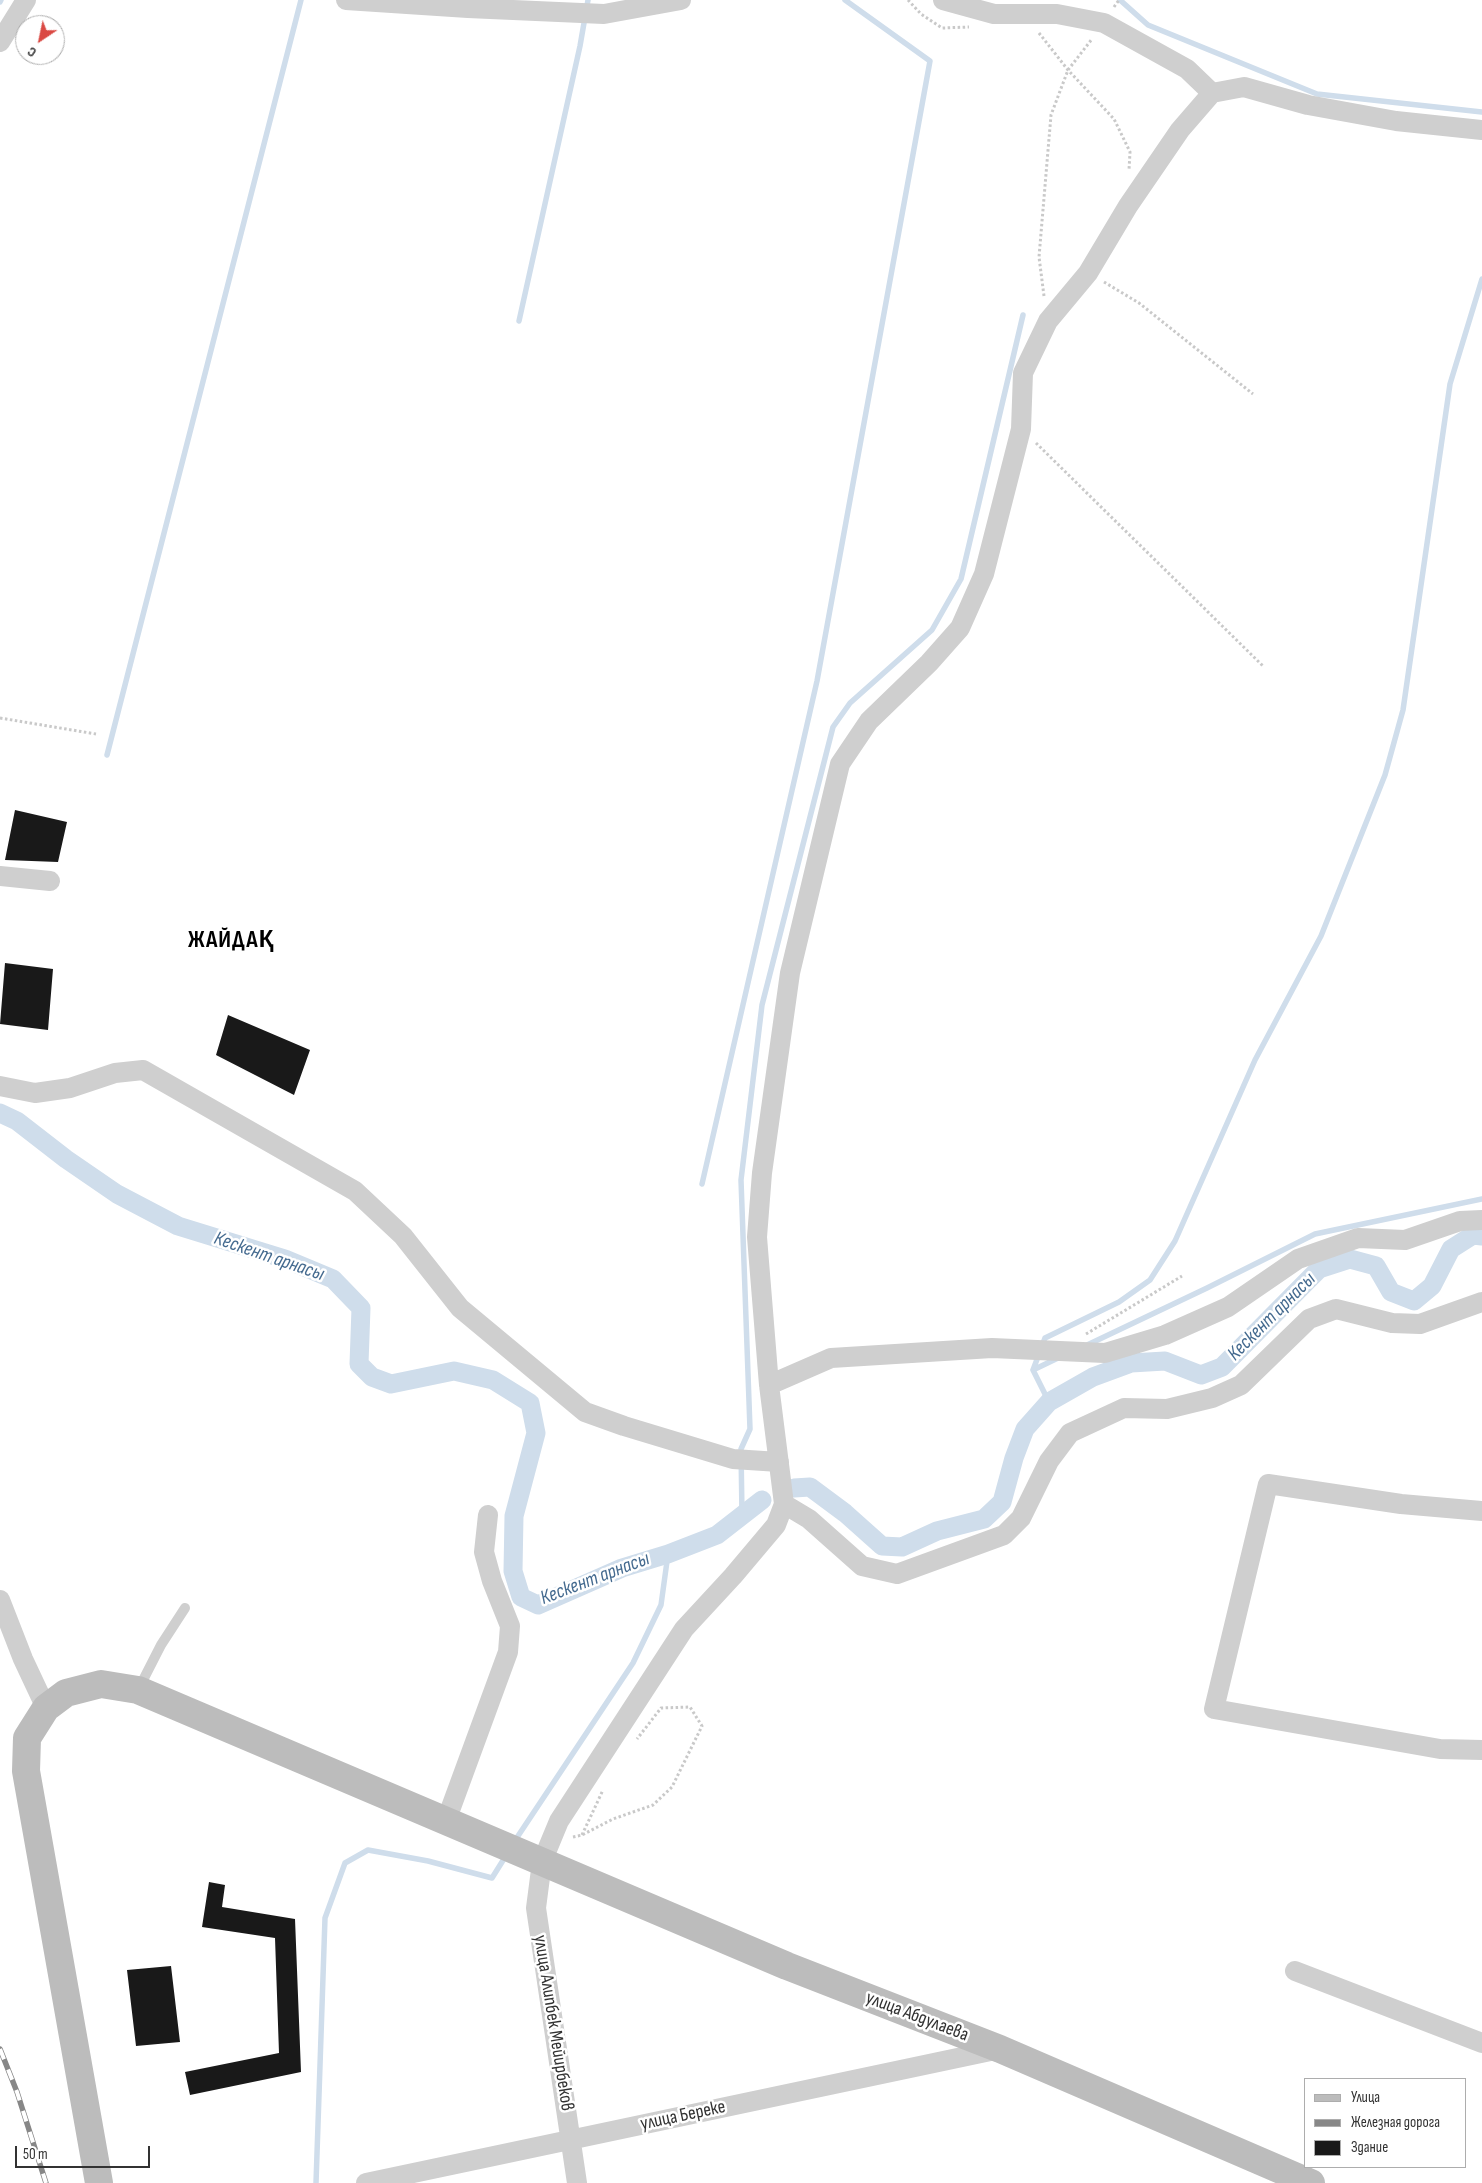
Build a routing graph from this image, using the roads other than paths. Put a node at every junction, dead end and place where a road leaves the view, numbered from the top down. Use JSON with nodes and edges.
{"nodes":[{"id":1,"x":26,"y":0,"type":"edge"},
{"id":2,"x":346,"y":0,"type":"edge"},
{"id":3,"x":681,"y":0,"type":"edge"},
{"id":4,"x":943,"y":0,"type":"edge"},
{"id":5,"x":0,"y":42,"type":"edge"},
{"id":6,"x":1212,"y":93,"type":"junction"},
{"id":7,"x":1482,"y":130,"type":"edge"},
{"id":8,"x":0,"y":876,"type":"edge"},
{"id":9,"x":50,"y":881,"type":"dead end"},
{"id":10,"x":0,"y":1086,"type":"edge"},
{"id":11,"x":1482,"y":1220,"type":"edge"},
{"id":12,"x":1482,"y":1302,"type":"edge"},
{"id":13,"x":769,"y":1385,"type":"junction"},
{"id":14,"x":779,"y":1462,"type":"junction"},
{"id":15,"x":784,"y":1504,"type":"junction"},
{"id":16,"x":1482,"y":1511,"type":"edge"},
{"id":17,"x":488,"y":1515,"type":"dead end"},
{"id":18,"x":0,"y":1600,"type":"edge"},
{"id":19,"x":184,"y":1608,"type":"dead end"},
{"id":20,"x":138,"y":1690,"type":"junction"},
{"id":21,"x":46,"y":1708,"type":"junction"},
{"id":22,"x":1482,"y":1750,"type":"edge"},
{"id":23,"x":446,"y":1821,"type":"junction"},
{"id":24,"x":528,"y":1850,"type":"junction"},
{"id":25,"x":1295,"y":1971,"type":"dead end"},
{"id":26,"x":1482,"y":2043,"type":"edge"},
{"id":27,"x":1000,"y":2049,"type":"junction"},
{"id":28,"x":571,"y":2140,"type":"junction"},
{"id":29,"x":99,"y":2183,"type":"edge"},
{"id":30,"x":366,"y":2183,"type":"edge"},
{"id":31,"x":577,"y":2183,"type":"edge"},
{"id":32,"x":1311,"y":2183,"type":"edge"}],
"edges":[{"from":1,"to":5,"type":"street"},
{"from":2,"to":3,"type":"street"},
{"from":4,"to":6,"type":"street"},
{"from":6,"to":7,"type":"street"},
{"from":6,"to":13,"type":"street"},
{"from":8,"to":9,"type":"street"},
{"from":10,"to":14,"type":"street"},
{"from":11,"to":13,"type":"street"},
{"from":12,"to":15,"type":"street"},
{"from":13,"to":14,"type":"street"},
{"from":14,"to":15,"type":"street"},
{"from":15,"to":24,"type":"street","name":"улица Алипбек Мейирбеков"},
{"from":16,"to":22,"type":"street"},
{"from":17,"to":23,"type":"street"},
{"from":18,"to":21,"type":"street"},
{"from":19,"to":20,"type":"lane"},
{"from":20,"to":21,"type":"main road","name":"улица Абдулаева"},
{"from":20,"to":23,"type":"main road","name":"улица Абдулаева"},
{"from":21,"to":29,"type":"main road"},
{"from":23,"to":24,"type":"main road","name":"улица Абдулаева"},
{"from":24,"to":27,"type":"main road","name":"улица Абдулаева"},
{"from":24,"to":28,"type":"street","name":"улица Алипбек Мейирбеков"},
{"from":25,"to":26,"type":"street"},
{"from":27,"to":28,"type":"street","name":"улица Береке"},
{"from":27,"to":32,"type":"main road","name":"улица Абдулаева"},
{"from":28,"to":30,"type":"street","name":"улица Береке"},
{"from":28,"to":31,"type":"street","name":"улица Алипбек Мейирбеков"}]}
